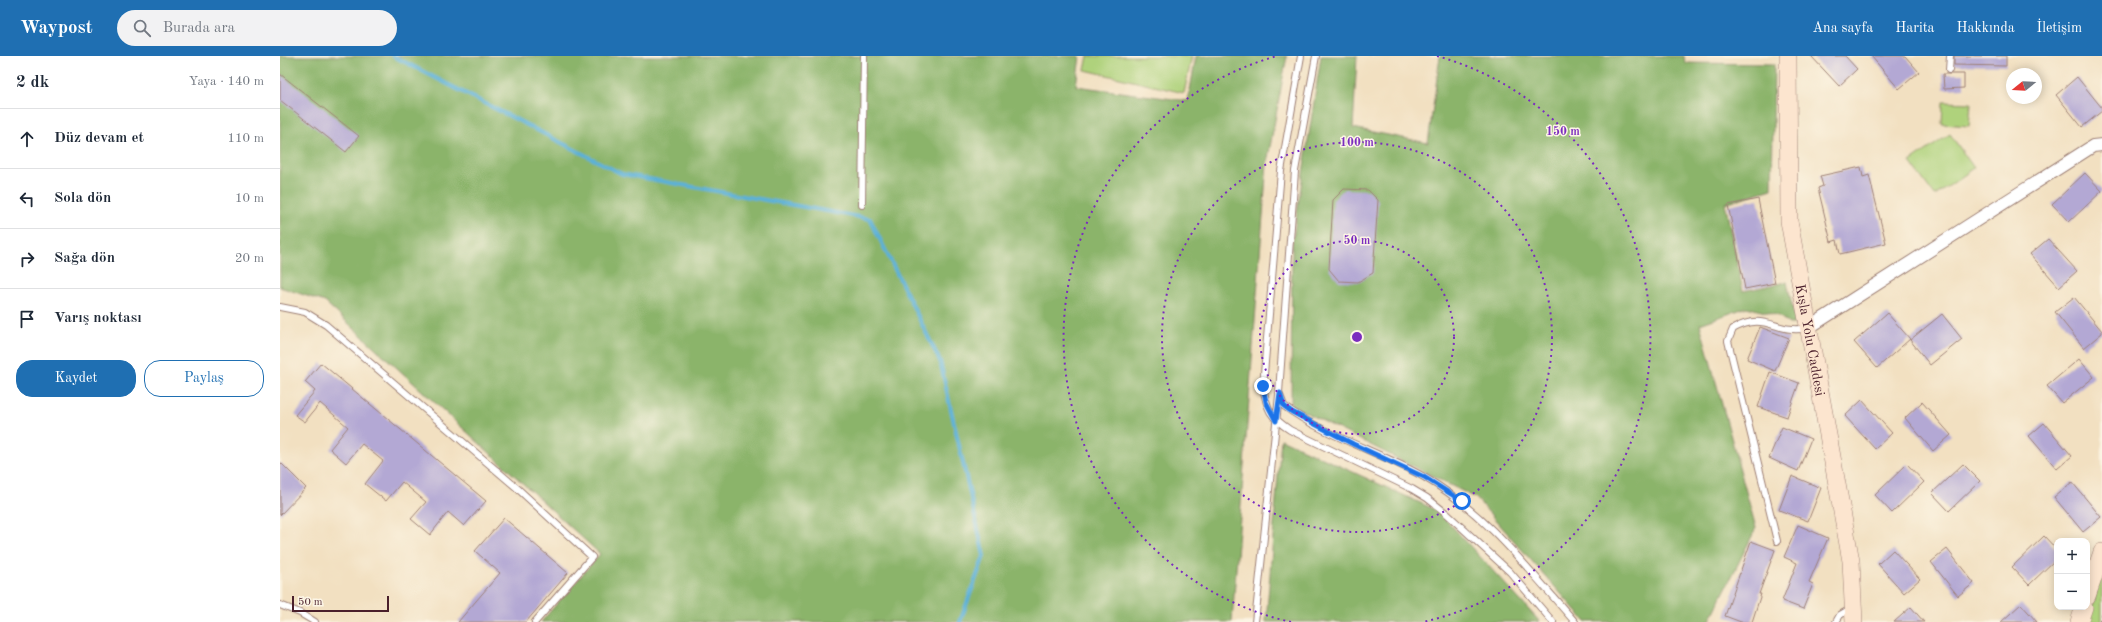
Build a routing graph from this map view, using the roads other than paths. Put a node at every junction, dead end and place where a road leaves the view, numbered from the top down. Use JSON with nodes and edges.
{"nodes":[{"id":1,"x":864,"y":56,"type":"edge"},
{"id":2,"x":1301,"y":56,"type":"edge"},
{"id":3,"x":1316,"y":56,"type":"edge"},
{"id":4,"x":1788,"y":56,"type":"edge"},
{"id":5,"x":1950,"y":56,"type":"edge"},
{"id":6,"x":1949,"y":70,"type":"dead end"},
{"id":7,"x":2102,"y":145,"type":"edge"},
{"id":8,"x":862,"y":205,"type":"dead end"},
{"id":9,"x":280,"y":307,"type":"edge"},
{"id":10,"x":1808,"y":328,"type":"junction"},
{"id":11,"x":1280,"y":393,"type":"junction"},
{"id":12,"x":1276,"y":421,"type":"junction"},
{"id":13,"x":1777,"y":541,"type":"dead end"},
{"id":14,"x":2102,"y":552,"type":"edge"},
{"id":15,"x":2090,"y":587,"type":"edge"},
{"id":16,"x":280,"y":605,"type":"edge"},
{"id":17,"x":2083,"y":610,"type":"edge"},
{"id":18,"x":1854,"y":615,"type":"edge"},
{"id":19,"x":315,"y":622,"type":"edge"},
{"id":20,"x":535,"y":622,"type":"edge"},
{"id":21,"x":1255,"y":622,"type":"edge"},
{"id":22,"x":1553,"y":622,"type":"edge"},
{"id":23,"x":1575,"y":622,"type":"edge"},
{"id":24,"x":1836,"y":622,"type":"edge"},
{"id":25,"x":2079,"y":622,"type":"edge"}],
"edges":[{"from":1,"to":8,"type":"lane"},
{"from":2,"to":12,"type":"lane"},
{"from":3,"to":11,"type":"lane"},
{"from":4,"to":10,"type":"street","name":"Kışla Yolu Caddesi"},
{"from":5,"to":6,"type":"lane"},
{"from":7,"to":10,"type":"street"},
{"from":9,"to":20,"type":"lane"},
{"from":10,"to":13,"type":"lane"},
{"from":10,"to":18,"type":"street","name":"Kışla Yolu Caddesi"},
{"from":11,"to":12,"type":"lane"},
{"from":11,"to":23,"type":"lane"},
{"from":12,"to":21,"type":"lane"},
{"from":12,"to":22,"type":"lane"},
{"from":14,"to":15,"type":"street"},
{"from":16,"to":19,"type":"lane"},
{"from":17,"to":25,"type":"street"},
{"from":18,"to":24,"type":"lane"}]}
